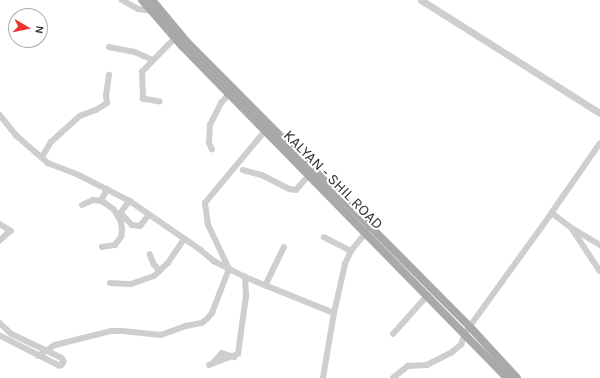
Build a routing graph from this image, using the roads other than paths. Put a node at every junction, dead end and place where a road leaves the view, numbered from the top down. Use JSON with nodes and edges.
{"nodes":[{"id":1,"x":122,"y":0,"type":"edge"},
{"id":2,"x":142,"y":0,"type":"edge"},
{"id":3,"x":152,"y":0,"type":"edge"},
{"id":4,"x":421,"y":0,"type":"edge"},
{"id":5,"x":155,"y":9,"type":"junction"},
{"id":6,"x":175,"y":38,"type":"junction"},
{"id":7,"x":109,"y":47,"type":"dead end"},
{"id":8,"x":152,"y":60,"type":"junction"},
{"id":9,"x":108,"y":75,"type":"dead end"},
{"id":10,"x":229,"y":94,"type":"junction"},
{"id":11,"x":160,"y":102,"type":"dead end"},
{"id":12,"x":600,"y":113,"type":"edge"},
{"id":13,"x":0,"y":116,"type":"edge"},
{"id":14,"x":265,"y":131,"type":"junction"},
{"id":15,"x":600,"y":144,"type":"edge"},
{"id":16,"x":212,"y":150,"type":"dead end"},
{"id":17,"x":42,"y":157,"type":"junction"},
{"id":18,"x":243,"y":170,"type":"dead end"},
{"id":19,"x":309,"y":175,"type":"junction"},
{"id":20,"x":107,"y":189,"type":"junction"},
{"id":21,"x":101,"y":201,"type":"junction"},
{"id":22,"x":130,"y":201,"type":"junction"},
{"id":23,"x":82,"y":205,"type":"dead end"},
{"id":24,"x":552,"y":213,"type":"junction"},
{"id":25,"x":149,"y":215,"type":"junction"},
{"id":26,"x":0,"y":224,"type":"edge"},
{"id":27,"x":572,"y":228,"type":"junction"},
{"id":28,"x":368,"y":230,"type":"junction"},
{"id":29,"x":324,"y":237,"type":"dead end"},
{"id":30,"x":184,"y":239,"type":"junction"},
{"id":31,"x":0,"y":242,"type":"edge"},
{"id":32,"x":600,"y":245,"type":"edge"},
{"id":33,"x":102,"y":247,"type":"dead end"},
{"id":34,"x":284,"y":247,"type":"dead end"},
{"id":35,"x":351,"y":251,"type":"junction"},
{"id":36,"x":150,"y":254,"type":"dead end"},
{"id":37,"x":229,"y":269,"type":"junction"},
{"id":38,"x":160,"y":271,"type":"junction"},
{"id":39,"x":600,"y":271,"type":"edge"},
{"id":40,"x":244,"y":277,"type":"junction"},
{"id":41,"x":110,"y":283,"type":"dead end"},
{"id":42,"x":265,"y":286,"type":"junction"},
{"id":43,"x":428,"y":295,"type":"junction"},
{"id":44,"x":334,"y":313,"type":"junction"},
{"id":45,"x":1,"y":326,"type":"edge"},
{"id":46,"x":467,"y":330,"type":"junction"},
{"id":47,"x":12,"y":334,"type":"junction"},
{"id":48,"x":393,"y":334,"type":"dead end"},
{"id":49,"x":0,"y":336,"type":"edge"},
{"id":50,"x":9,"y":342,"type":"junction"},
{"id":51,"x":46,"y":350,"type":"junction"},
{"id":52,"x":38,"y":356,"type":"junction"},
{"id":53,"x":211,"y":364,"type":"dead end"},
{"id":54,"x":323,"y":378,"type":"edge"},
{"id":55,"x":393,"y":378,"type":"edge"},
{"id":56,"x":508,"y":378,"type":"edge"},
{"id":57,"x":517,"y":378,"type":"edge"}],
"edges":[{"from":1,"to":5,"type":"street"},
{"from":2,"to":5,"type":"main road","name":"KALYAN - SHIL ROAD"},
{"from":3,"to":5,"type":"main road","name":"KALYAN - SHIL ROAD"},
{"from":4,"to":12,"type":"street"},
{"from":5,"to":6,"type":"main road","name":"KALYAN - SHIL ROAD"},
{"from":5,"to":28,"type":"main road","name":"KALYAN - SHIL ROAD"},
{"from":6,"to":8,"type":"street"},
{"from":6,"to":10,"type":"main road","name":"KALYAN - SHIL ROAD"},
{"from":7,"to":8,"type":"street"},
{"from":8,"to":11,"type":"street"},
{"from":9,"to":17,"type":"street"},
{"from":10,"to":14,"type":"main road","name":"KALYAN - SHIL ROAD"},
{"from":10,"to":16,"type":"street"},
{"from":13,"to":17,"type":"street"},
{"from":14,"to":19,"type":"main road","name":"KALYAN - SHIL ROAD"},
{"from":14,"to":37,"type":"street"},
{"from":15,"to":24,"type":"street"},
{"from":17,"to":20,"type":"street"},
{"from":18,"to":19,"type":"street"},
{"from":19,"to":28,"type":"main road","name":"KALYAN - SHIL ROAD"},
{"from":20,"to":21,"type":"street"},
{"from":20,"to":22,"type":"street"},
{"from":21,"to":23,"type":"street"},
{"from":21,"to":33,"type":"street"},
{"from":22,"to":25,"type":"street"},
{"from":22,"to":25,"type":"street"},
{"from":24,"to":27,"type":"street"},
{"from":24,"to":46,"type":"street"},
{"from":25,"to":30,"type":"street"},
{"from":26,"to":31,"type":"street"},
{"from":27,"to":32,"type":"street"},
{"from":27,"to":39,"type":"street"},
{"from":28,"to":35,"type":"street"},
{"from":28,"to":43,"type":"main road","name":"KALYAN - SHIL ROAD"},
{"from":28,"to":46,"type":"main road","name":"KALYAN - SHIL ROAD"},
{"from":29,"to":35,"type":"street"},
{"from":30,"to":37,"type":"street"},
{"from":30,"to":38,"type":"street"},
{"from":34,"to":42,"type":"street"},
{"from":35,"to":44,"type":"street"},
{"from":36,"to":38,"type":"street"},
{"from":37,"to":40,"type":"street"},
{"from":37,"to":51,"type":"street"},
{"from":38,"to":41,"type":"street"},
{"from":40,"to":42,"type":"street"},
{"from":40,"to":53,"type":"street"},
{"from":42,"to":44,"type":"street"},
{"from":43,"to":46,"type":"main road","name":"KALYAN - SHIL ROAD"},
{"from":43,"to":48,"type":"street"},
{"from":44,"to":54,"type":"street"},
{"from":45,"to":47,"type":"street"},
{"from":46,"to":55,"type":"street"},
{"from":46,"to":56,"type":"main road","name":"KALYAN - SHIL ROAD"},
{"from":46,"to":57,"type":"main road","name":"KALYAN - SHIL ROAD"},
{"from":47,"to":50,"type":"street"},
{"from":47,"to":51,"type":"street"},
{"from":49,"to":50,"type":"street"},
{"from":50,"to":52,"type":"street"},
{"from":51,"to":52,"type":"street"},
{"from":51,"to":52,"type":"street"}]}
